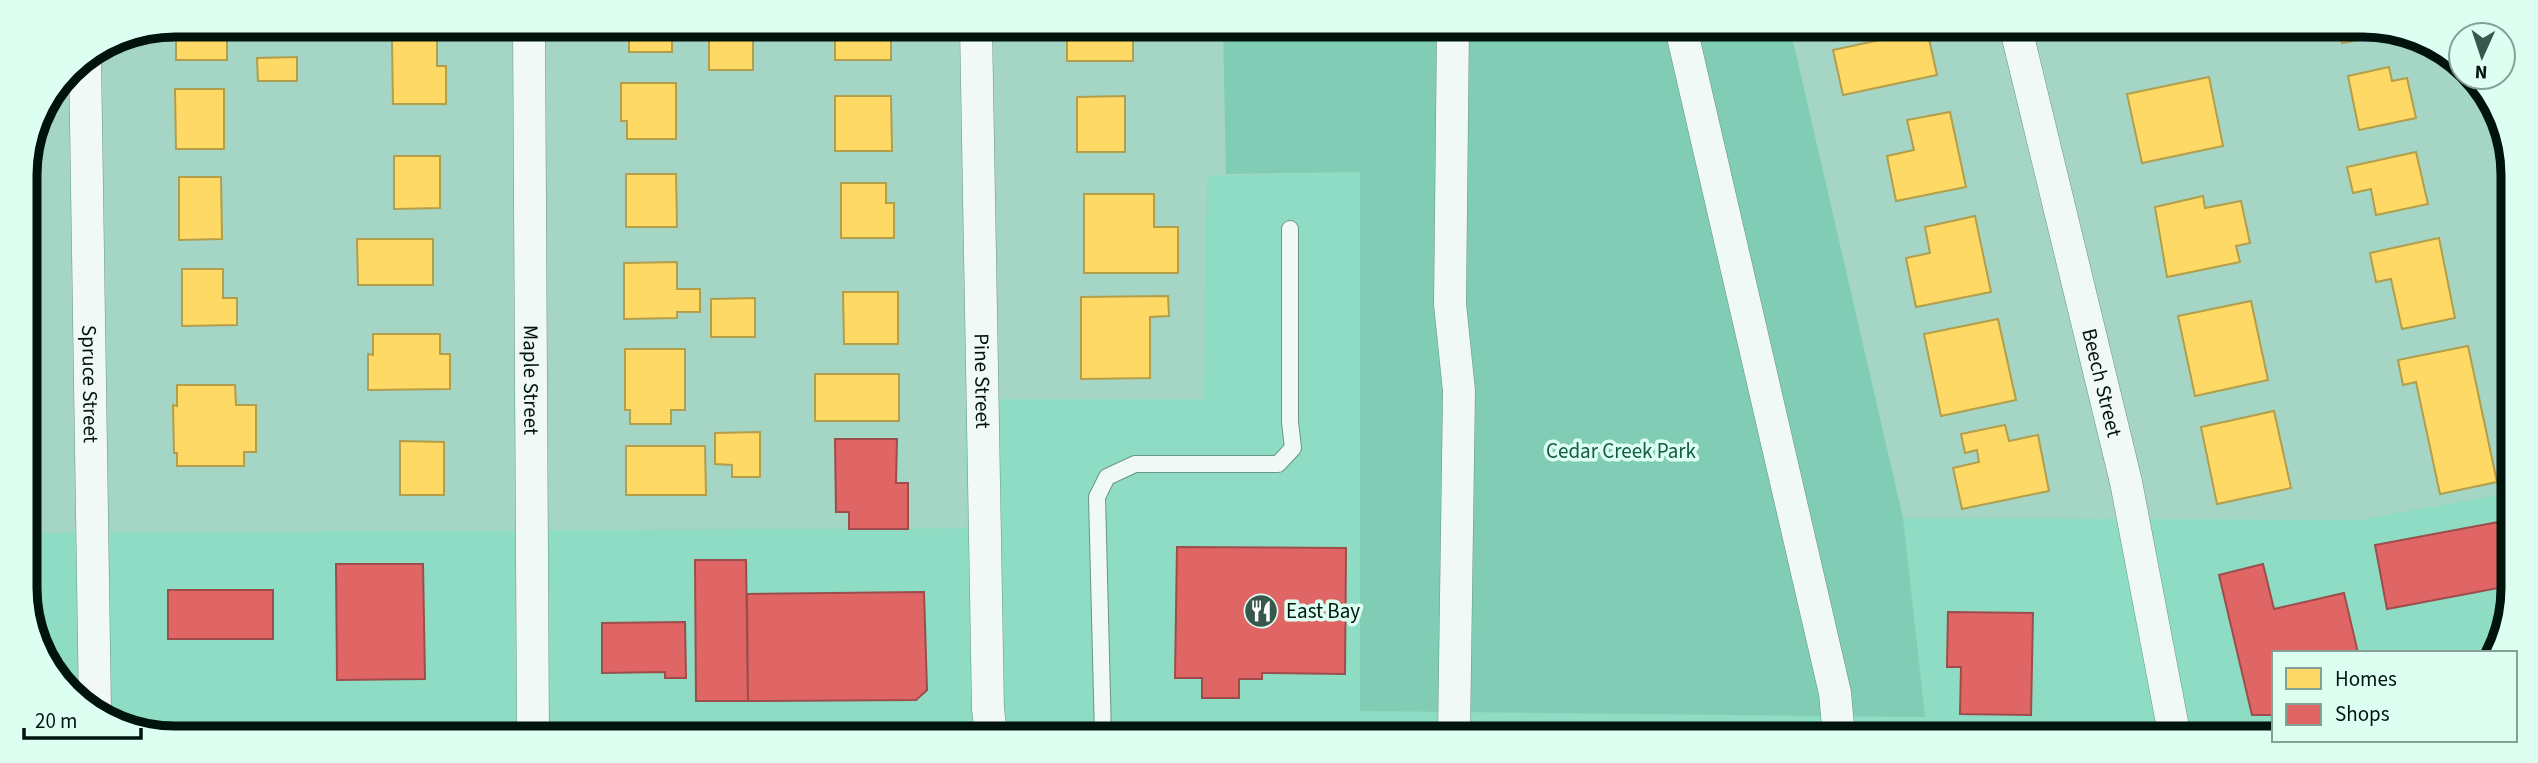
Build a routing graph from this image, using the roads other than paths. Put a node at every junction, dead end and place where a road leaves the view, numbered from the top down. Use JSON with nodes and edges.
{"nodes":[{"id":1,"x":529,"y":37,"type":"edge"},
{"id":2,"x":976,"y":37,"type":"edge"},
{"id":3,"x":1453,"y":37,"type":"edge"},
{"id":4,"x":1683,"y":37,"type":"edge"},
{"id":5,"x":2019,"y":37,"type":"edge"},
{"id":6,"x":85,"y":70,"type":"edge"},
{"id":7,"x":1290,"y":229,"type":"dead end"},
{"id":8,"x":95,"y":701,"type":"edge"},
{"id":9,"x":533,"y":726,"type":"edge"},
{"id":10,"x":990,"y":726,"type":"edge"},
{"id":11,"x":1103,"y":726,"type":"edge"},
{"id":12,"x":1454,"y":726,"type":"edge"},
{"id":13,"x":1838,"y":726,"type":"edge"},
{"id":14,"x":2173,"y":726,"type":"edge"}],
"edges":[{"from":1,"to":9,"type":"street","name":"Maple Street"},
{"from":2,"to":10,"type":"street","name":"Pine Street"},
{"from":3,"to":12,"type":"street"},
{"from":4,"to":13,"type":"street"},
{"from":5,"to":14,"type":"street","name":"Beech Street"},
{"from":6,"to":8,"type":"street","name":"Spruce Street"},
{"from":7,"to":11,"type":"lane"}]}
